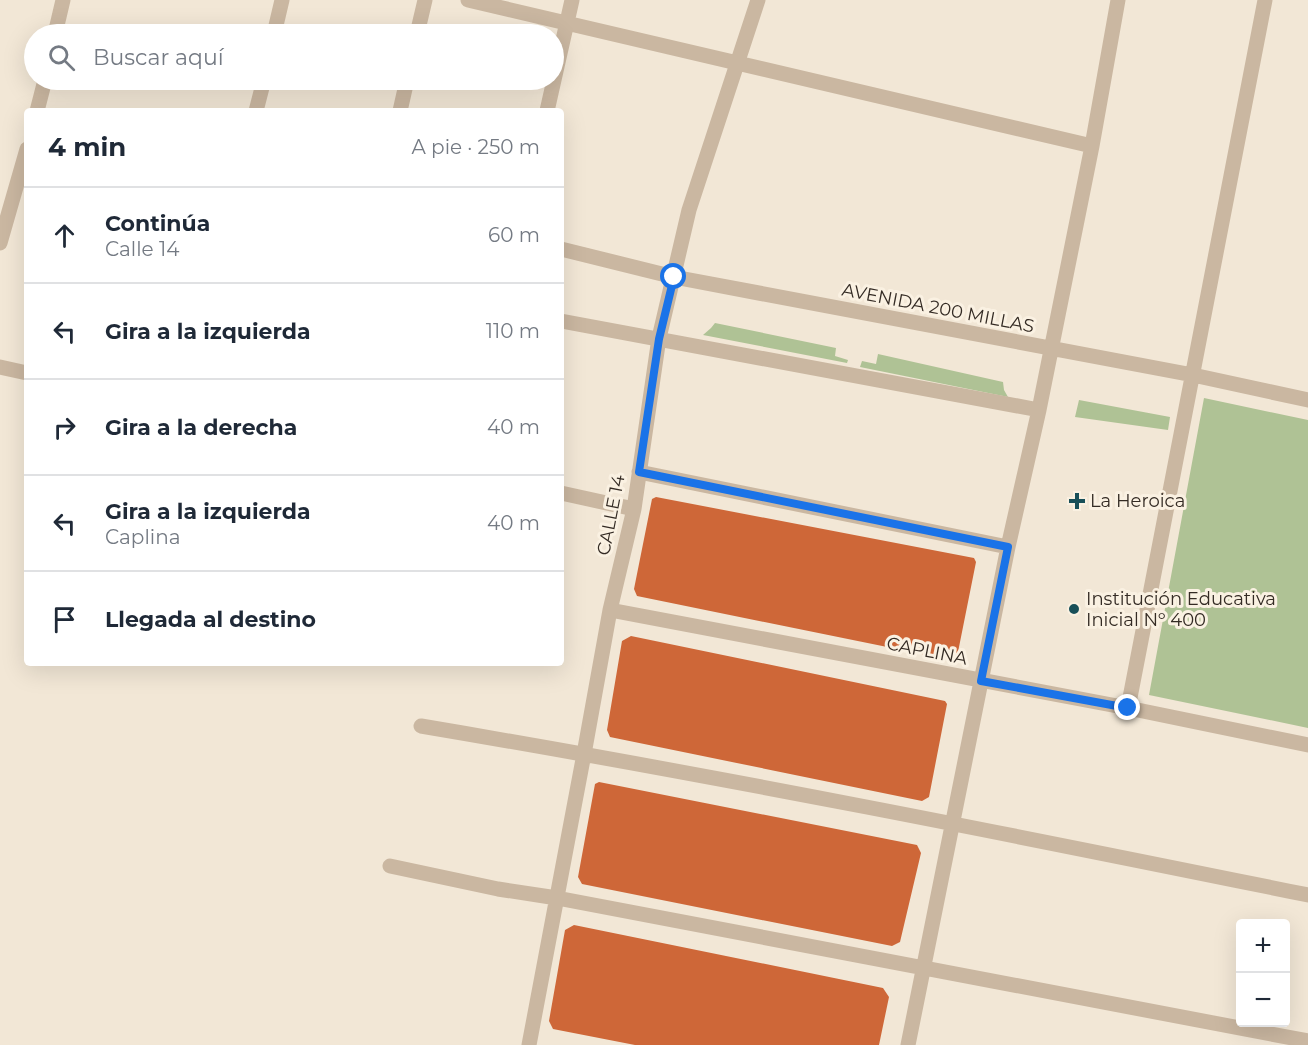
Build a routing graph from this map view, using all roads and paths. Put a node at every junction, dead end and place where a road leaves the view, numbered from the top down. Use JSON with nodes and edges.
{"nodes":[{"id":1,"x":63,"y":0,"type":"edge"},
{"id":2,"x":282,"y":0,"type":"edge"},
{"id":3,"x":425,"y":0,"type":"edge"},
{"id":4,"x":468,"y":0,"type":"edge"},
{"id":5,"x":572,"y":0,"type":"edge"},
{"id":6,"x":758,"y":0,"type":"edge"},
{"id":7,"x":1118,"y":0,"type":"edge"},
{"id":8,"x":1265,"y":0,"type":"edge"},
{"id":9,"x":567,"y":23,"type":"junction"},
{"id":10,"x":57,"y":24,"type":"edge"},
{"id":11,"x":276,"y":24,"type":"edge"},
{"id":12,"x":419,"y":24,"type":"edge"},
{"id":13,"x":564,"y":36,"type":"edge"},
{"id":14,"x":737,"y":63,"type":"junction"},
{"id":15,"x":43,"y":90,"type":"edge"},
{"id":16,"x":261,"y":90,"type":"edge"},
{"id":17,"x":405,"y":90,"type":"edge"},
{"id":18,"x":552,"y":90,"type":"edge"},
{"id":19,"x":39,"y":108,"type":"edge"},
{"id":20,"x":257,"y":108,"type":"edge"},
{"id":21,"x":401,"y":108,"type":"edge"},
{"id":22,"x":548,"y":108,"type":"edge"},
{"id":23,"x":1092,"y":146,"type":"junction"},
{"id":24,"x":24,"y":159,"type":"edge"},
{"id":25,"x":0,"y":243,"type":"edge"},
{"id":26,"x":564,"y":250,"type":"edge"},
{"id":27,"x":674,"y":277,"type":"junction"},
{"id":28,"x":564,"y":322,"type":"edge"},
{"id":29,"x":659,"y":339,"type":"junction"},
{"id":30,"x":1052,"y":349,"type":"junction"},
{"id":31,"x":0,"y":367,"type":"edge"},
{"id":32,"x":24,"y":372,"type":"edge"},
{"id":33,"x":1193,"y":375,"type":"junction"},
{"id":34,"x":1308,"y":400,"type":"edge"},
{"id":35,"x":1039,"y":410,"type":"junction"},
{"id":36,"x":639,"y":472,"type":"junction"},
{"id":37,"x":564,"y":494,"type":"edge"},
{"id":38,"x":634,"y":509,"type":"junction"},
{"id":39,"x":1008,"y":547,"type":"junction"},
{"id":40,"x":610,"y":610,"type":"junction"},
{"id":41,"x":981,"y":681,"type":"junction"},
{"id":42,"x":1128,"y":708,"type":"junction"},
{"id":43,"x":421,"y":726,"type":"dead end"},
{"id":44,"x":1308,"y":745,"type":"edge"},
{"id":45,"x":584,"y":754,"type":"junction"},
{"id":46,"x":952,"y":823,"type":"junction"},
{"id":47,"x":390,"y":866,"type":"dead end"},
{"id":48,"x":1308,"y":894,"type":"edge"},
{"id":49,"x":557,"y":898,"type":"junction"},
{"id":50,"x":923,"y":968,"type":"junction"},
{"id":51,"x":1308,"y":1041,"type":"edge"},
{"id":52,"x":534,"y":1044,"type":"edge"},
{"id":53,"x":908,"y":1045,"type":"edge"}],
"edges":[{"from":1,"to":10,"type":"street"},
{"from":2,"to":11,"type":"street"},
{"from":3,"to":12,"type":"street"},
{"from":4,"to":9,"type":"street"},
{"from":5,"to":9,"type":"street"},
{"from":6,"to":14,"type":"street","name":"CALLE 14"},
{"from":7,"to":23,"type":"street"},
{"from":8,"to":33,"type":"street"},
{"from":9,"to":13,"type":"street"},
{"from":9,"to":14,"type":"street"},
{"from":14,"to":23,"type":"street"},
{"from":14,"to":27,"type":"street","name":"CALLE 14"},
{"from":15,"to":19,"type":"street"},
{"from":16,"to":20,"type":"street"},
{"from":17,"to":21,"type":"street"},
{"from":18,"to":22,"type":"street"},
{"from":23,"to":30,"type":"street"},
{"from":24,"to":25,"type":"street"},
{"from":26,"to":27,"type":"street","name":"AVENIDA 200 MILLAS"},
{"from":27,"to":29,"type":"street","name":"CALLE 14"},
{"from":27,"to":30,"type":"street","name":"AVENIDA 200 MILLAS"},
{"from":28,"to":29,"type":"street"},
{"from":29,"to":35,"type":"street"},
{"from":29,"to":36,"type":"street","name":"CALLE 14"},
{"from":30,"to":33,"type":"street","name":"AVENIDA 200 MILLAS"},
{"from":30,"to":35,"type":"street"},
{"from":31,"to":32,"type":"street"},
{"from":33,"to":34,"type":"street","name":"AVENIDA 200 MILLAS"},
{"from":33,"to":42,"type":"street"},
{"from":35,"to":39,"type":"street"},
{"from":36,"to":38,"type":"street","name":"CALLE 14"},
{"from":36,"to":39,"type":"street"},
{"from":37,"to":38,"type":"street"},
{"from":38,"to":40,"type":"street","name":"CALLE 14"},
{"from":39,"to":41,"type":"street"},
{"from":40,"to":41,"type":"street","name":"CAPLINA"},
{"from":40,"to":45,"type":"street","name":"CALLE 14"},
{"from":41,"to":42,"type":"street","name":"CAPLINA"},
{"from":41,"to":46,"type":"street"},
{"from":42,"to":44,"type":"street","name":"CAPLINA"},
{"from":43,"to":45,"type":"street"},
{"from":45,"to":46,"type":"street"},
{"from":45,"to":49,"type":"street","name":"CALLE 14"},
{"from":46,"to":48,"type":"street"},
{"from":46,"to":50,"type":"street"},
{"from":47,"to":49,"type":"street"},
{"from":49,"to":50,"type":"street"},
{"from":49,"to":52,"type":"street","name":"CALLE 14"},
{"from":50,"to":51,"type":"street"},
{"from":50,"to":53,"type":"street"}]}
